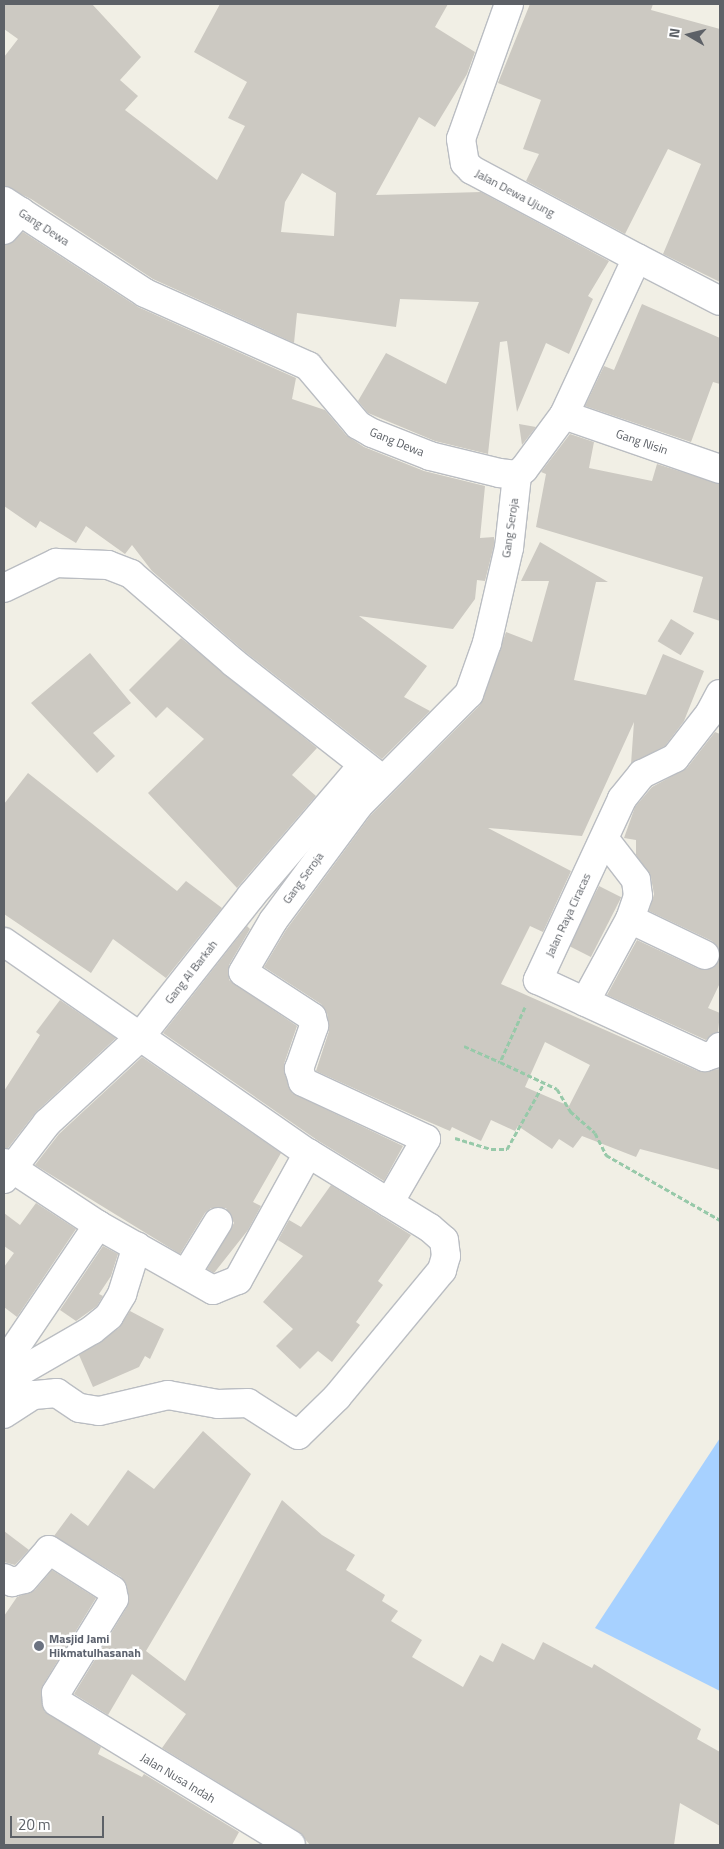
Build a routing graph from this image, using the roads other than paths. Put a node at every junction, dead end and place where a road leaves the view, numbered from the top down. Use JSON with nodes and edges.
{"nodes":[{"id":1,"x":509,"y":4,"type":"edge"},
{"id":2,"x":9,"y":214,"type":"edge"},
{"id":3,"x":636,"y":258,"type":"junction"},
{"id":4,"x":720,"y":301,"type":"edge"},
{"id":5,"x":564,"y":415,"type":"junction"},
{"id":6,"x":720,"y":469,"type":"edge"},
{"id":7,"x":517,"y":475,"type":"junction"},
{"id":8,"x":4,"y":588,"type":"edge"},
{"id":9,"x":717,"y":708,"type":"edge"},
{"id":10,"x":373,"y":773,"type":"junction"},
{"id":11,"x":606,"y":841,"type":"junction"},
{"id":12,"x":630,"y":919,"type":"junction"},
{"id":13,"x":4,"y":942,"type":"edge"},
{"id":14,"x":705,"y":955,"type":"dead end"},
{"id":15,"x":585,"y":1002,"type":"junction"},
{"id":16,"x":139,"y":1038,"type":"junction"},
{"id":17,"x":720,"y":1047,"type":"edge"},
{"id":18,"x":308,"y":1154,"type":"junction"},
{"id":19,"x":7,"y":1171,"type":"edge"},
{"id":20,"x":390,"y":1203,"type":"junction"},
{"id":21,"x":218,"y":1222,"type":"dead end"},
{"id":22,"x":98,"y":1225,"type":"junction"},
{"id":23,"x":137,"y":1246,"type":"junction"},
{"id":24,"x":186,"y":1274,"type":"junction"},
{"id":25,"x":4,"y":1364,"type":"edge"},
{"id":26,"x":4,"y":1390,"type":"edge"},
{"id":27,"x":4,"y":1414,"type":"edge"},
{"id":28,"x":4,"y":1578,"type":"edge"},
{"id":29,"x":291,"y":1845,"type":"edge"}],
"edges":[{"from":1,"to":3,"type":"street","name":"Jalan Dewa Ujung"},
{"from":2,"to":7,"type":"street","name":"Gang Dewa"},
{"from":3,"to":4,"type":"street"},
{"from":3,"to":5,"type":"street"},
{"from":5,"to":6,"type":"street","name":"Gang Nisin"},
{"from":5,"to":7,"type":"street"},
{"from":7,"to":10,"type":"street","name":"Gang Seroja"},
{"from":8,"to":10,"type":"street"},
{"from":9,"to":11,"type":"street","name":"Jalan Raya Ciracas"},
{"from":10,"to":16,"type":"street","name":"Gang Al Barkah"},
{"from":10,"to":20,"type":"street","name":"Gang Seroja"},
{"from":11,"to":12,"type":"street"},
{"from":11,"to":15,"type":"street","name":"Jalan Raya Ciracas"},
{"from":12,"to":14,"type":"street"},
{"from":12,"to":15,"type":"street"},
{"from":13,"to":16,"type":"street"},
{"from":15,"to":17,"type":"street"},
{"from":16,"to":18,"type":"street"},
{"from":16,"to":19,"type":"street","name":"Gang Al Barkah"},
{"from":18,"to":20,"type":"street"},
{"from":18,"to":24,"type":"street"},
{"from":19,"to":22,"type":"street"},
{"from":20,"to":27,"type":"street"},
{"from":21,"to":24,"type":"street"},
{"from":22,"to":23,"type":"street"},
{"from":22,"to":25,"type":"street"},
{"from":23,"to":24,"type":"street"},
{"from":23,"to":26,"type":"street"},
{"from":28,"to":29,"type":"street","name":"Jalan Nusa Indah"}]}
